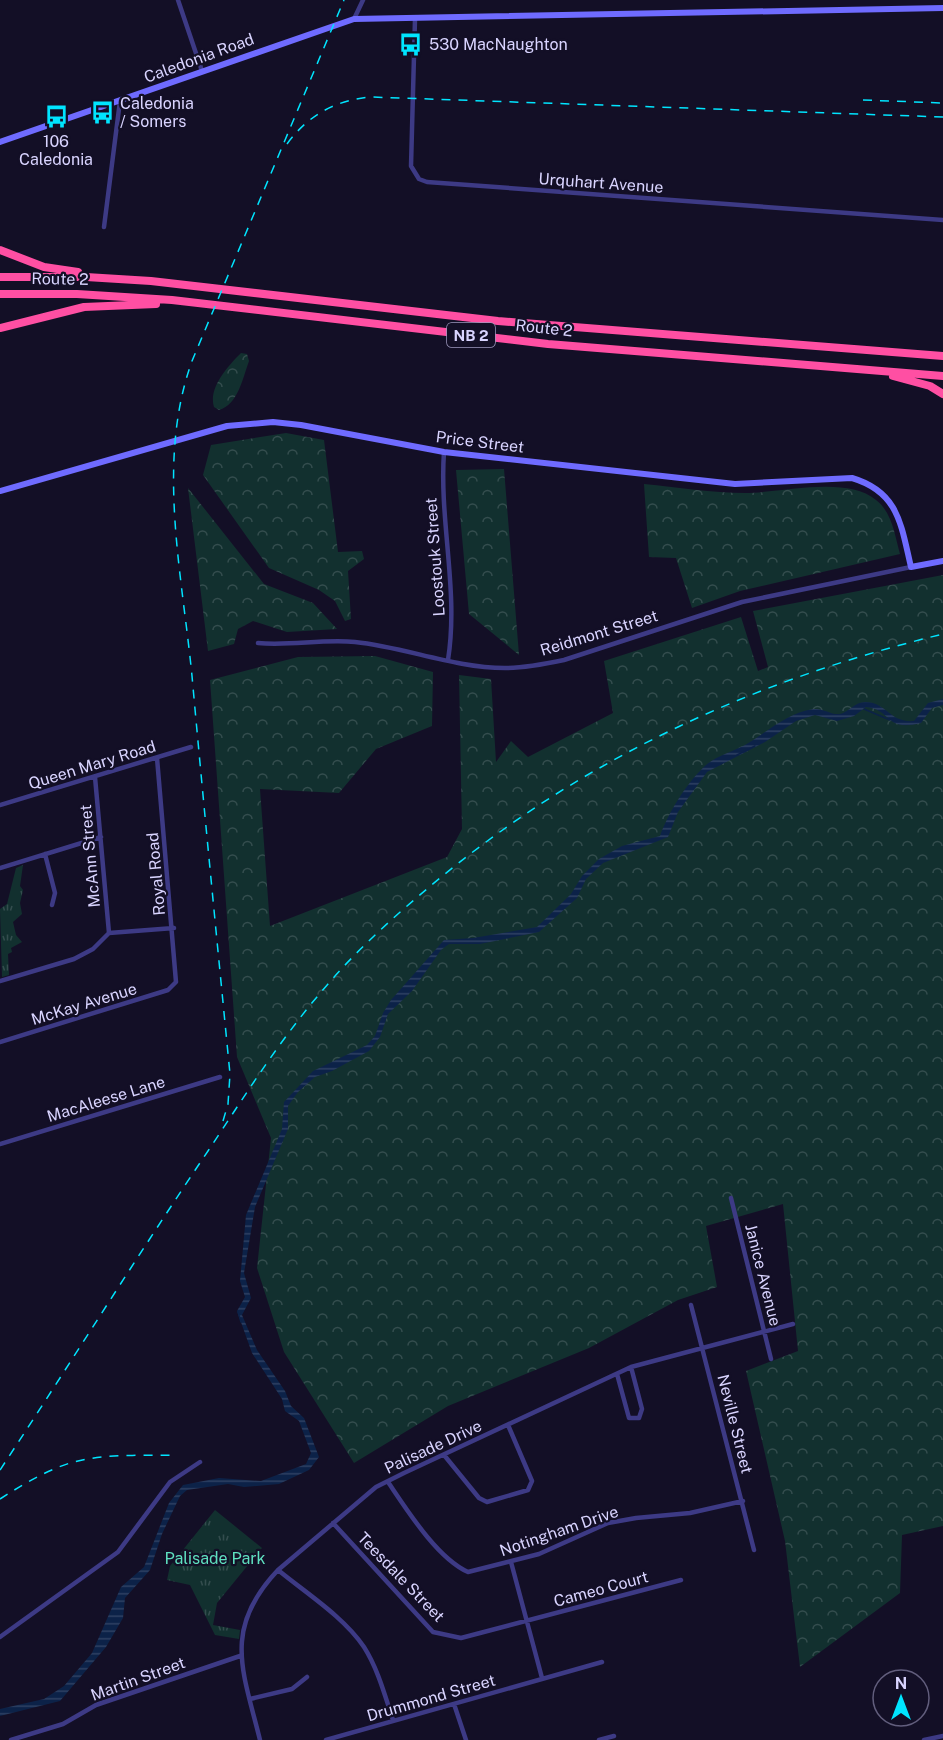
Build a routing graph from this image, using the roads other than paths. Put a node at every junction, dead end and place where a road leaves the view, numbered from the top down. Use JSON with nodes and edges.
{"nodes":[{"id":1,"x":178,"y":0,"type":"edge"},
{"id":2,"x":363,"y":0,"type":"edge"},
{"id":3,"x":943,"y":8,"type":"edge"},
{"id":4,"x":354,"y":19,"type":"junction"},
{"id":5,"x":415,"y":20,"type":"junction"},
{"id":6,"x":202,"y":71,"type":"junction"},
{"id":7,"x":120,"y":101,"type":"junction"},
{"id":8,"x":0,"y":142,"type":"edge"},
{"id":9,"x":943,"y":220,"type":"edge"},
{"id":10,"x":104,"y":226,"type":"dead end"},
{"id":11,"x":0,"y":250,"type":"edge"},
{"id":12,"x":0,"y":277,"type":"edge"},
{"id":13,"x":126,"y":280,"type":"junction"},
{"id":14,"x":0,"y":294,"type":"edge"},
{"id":15,"x":202,"y":304,"type":"junction"},
{"id":16,"x":0,"y":328,"type":"edge"},
{"id":17,"x":943,"y":356,"type":"edge"},
{"id":18,"x":845,"y":369,"type":"junction"},
{"id":19,"x":943,"y":376,"type":"edge"},
{"id":20,"x":943,"y":393,"type":"edge"},
{"id":21,"x":444,"y":452,"type":"junction"},
{"id":22,"x":0,"y":491,"type":"edge"},
{"id":23,"x":943,"y":561,"type":"edge"},
{"id":24,"x":911,"y":567,"type":"junction"},
{"id":25,"x":258,"y":643,"type":"dead end"},
{"id":26,"x":447,"y":660,"type":"junction"},
{"id":27,"x":191,"y":747,"type":"dead end"},
{"id":28,"x":157,"y":758,"type":"junction"},
{"id":29,"x":95,"y":777,"type":"junction"},
{"id":30,"x":0,"y":805,"type":"edge"},
{"id":31,"x":101,"y":837,"type":"junction"},
{"id":32,"x":45,"y":854,"type":"junction"},
{"id":33,"x":0,"y":868,"type":"edge"},
{"id":34,"x":52,"y":904,"type":"dead end"},
{"id":35,"x":174,"y":928,"type":"junction"},
{"id":36,"x":109,"y":933,"type":"junction"},
{"id":37,"x":0,"y":981,"type":"edge"},
{"id":38,"x":173,"y":986,"type":"joint"},
{"id":39,"x":0,"y":1042,"type":"edge"},
{"id":40,"x":220,"y":1077,"type":"dead end"},
{"id":41,"x":0,"y":1144,"type":"edge"},
{"id":42,"x":731,"y":1198,"type":"dead end"},
{"id":43,"x":691,"y":1305,"type":"dead end"},
{"id":44,"x":793,"y":1324,"type":"dead end"},
{"id":45,"x":764,"y":1331,"type":"junction"},
{"id":46,"x":703,"y":1347,"type":"junction"},
{"id":47,"x":771,"y":1359,"type":"dead end"},
{"id":48,"x":630,"y":1367,"type":"junction"},
{"id":49,"x":617,"y":1374,"type":"junction"},
{"id":50,"x":508,"y":1425,"type":"junction"},
{"id":51,"x":444,"y":1455,"type":"junction"},
{"id":52,"x":200,"y":1462,"type":"dead end"},
{"id":53,"x":388,"y":1482,"type":"junction"},
{"id":54,"x":743,"y":1501,"type":"junction"},
{"id":55,"x":333,"y":1523,"type":"junction"},
{"id":56,"x":754,"y":1550,"type":"dead end"},
{"id":57,"x":512,"y":1562,"type":"junction"},
{"id":58,"x":278,"y":1570,"type":"junction"},
{"id":59,"x":681,"y":1580,"type":"dead end"},
{"id":60,"x":527,"y":1622,"type":"junction"},
{"id":61,"x":0,"y":1637,"type":"edge"},
{"id":62,"x":240,"y":1656,"type":"junction"},
{"id":63,"x":602,"y":1662,"type":"dead end"},
{"id":64,"x":307,"y":1677,"type":"dead end"},
{"id":65,"x":542,"y":1678,"type":"junction"},
{"id":66,"x":250,"y":1699,"type":"junction"},
{"id":67,"x":454,"y":1704,"type":"junction"},
{"id":68,"x":393,"y":1720,"type":"junction"},
{"id":69,"x":614,"y":1736,"type":"dead end"},
{"id":70,"x":942,"y":1737,"type":"edge"},
{"id":71,"x":345,"y":1738,"type":"edge"},
{"id":72,"x":11,"y":1740,"type":"edge"},
{"id":73,"x":260,"y":1740,"type":"edge"},
{"id":74,"x":326,"y":1740,"type":"edge"},
{"id":75,"x":466,"y":1740,"type":"edge"},
{"id":76,"x":599,"y":1740,"type":"edge"},
{"id":77,"x":924,"y":1740,"type":"edge"}],
"edges":[{"from":1,"to":6,"type":"street"},
{"from":2,"to":4,"type":"street"},
{"from":3,"to":5,"type":"street","name":"Caledonia Road"},
{"from":4,"to":5,"type":"street","name":"Caledonia Road"},
{"from":4,"to":6,"type":"street","name":"Caledonia Road"},
{"from":5,"to":9,"type":"street","name":"Urquhart Avenue"},
{"from":6,"to":7,"type":"street","name":"Caledonia Road"},
{"from":7,"to":8,"type":"street","name":"Caledonia Road"},
{"from":7,"to":10,"type":"street"},
{"from":11,"to":13,"type":"highway"},
{"from":12,"to":13,"type":"highway","name":"Route 2","number":"NB 2"},
{"from":13,"to":17,"type":"highway","name":"Route 2","number":"NB 2"},
{"from":14,"to":15,"type":"highway","name":"Route 2","number":"NB 2"},
{"from":15,"to":16,"type":"highway"},
{"from":15,"to":18,"type":"highway","name":"Route 2","number":"NB 2"},
{"from":18,"to":19,"type":"highway","name":"Route 2","number":"NB 2"},
{"from":18,"to":20,"type":"highway"},
{"from":21,"to":22,"type":"street","name":"Price Street"},
{"from":21,"to":24,"type":"street","name":"Price Street"},
{"from":21,"to":26,"type":"street","name":"Loostouk Street"},
{"from":23,"to":24,"type":"street","name":"Reidmont Street"},
{"from":24,"to":26,"type":"street","name":"Reidmont Street"},
{"from":25,"to":26,"type":"street","name":"Reidmont Street"},
{"from":27,"to":28,"type":"street","name":"Queen Mary Road"},
{"from":28,"to":29,"type":"street","name":"Queen Mary Road"},
{"from":28,"to":35,"type":"street","name":"Royal Road"},
{"from":29,"to":30,"type":"street","name":"Queen Mary Road"},
{"from":29,"to":31,"type":"street","name":"McAnn Street"},
{"from":31,"to":32,"type":"street"},
{"from":31,"to":36,"type":"street","name":"McAnn Street"},
{"from":32,"to":33,"type":"street"},
{"from":32,"to":34,"type":"street"},
{"from":35,"to":36,"type":"street"},
{"from":35,"to":38,"type":"street","name":"Royal Road"},
{"from":36,"to":37,"type":"street"},
{"from":38,"to":39,"type":"street","name":"McKay Avenue"},
{"from":40,"to":41,"type":"street","name":"MacAleese Lane"},
{"from":42,"to":45,"type":"street","name":"Janice Avenue"},
{"from":43,"to":46,"type":"street","name":"Neville Street"},
{"from":44,"to":45,"type":"street","name":"Palisade Drive"},
{"from":45,"to":46,"type":"street","name":"Palisade Drive"},
{"from":45,"to":47,"type":"street","name":"Janice Avenue"},
{"from":46,"to":48,"type":"street","name":"Palisade Drive"},
{"from":46,"to":54,"type":"street","name":"Neville Street"},
{"from":48,"to":49,"type":"street","name":"Palisade Drive"},
{"from":48,"to":49,"type":"street"},
{"from":49,"to":50,"type":"street","name":"Palisade Drive"},
{"from":50,"to":51,"type":"street","name":"Palisade Drive"},
{"from":50,"to":51,"type":"street"},
{"from":51,"to":53,"type":"street","name":"Palisade Drive"},
{"from":52,"to":61,"type":"street"},
{"from":53,"to":55,"type":"street","name":"Palisade Drive"},
{"from":53,"to":57,"type":"street","name":"Notingham Drive"},
{"from":54,"to":56,"type":"street","name":"Neville Street"},
{"from":54,"to":57,"type":"street","name":"Notingham Drive"},
{"from":55,"to":58,"type":"street","name":"Palisade Drive"},
{"from":55,"to":60,"type":"street","name":"Teesdale Street"},
{"from":57,"to":60,"type":"street"},
{"from":58,"to":62,"type":"street","name":"Palisade Drive"},
{"from":58,"to":68,"type":"street"},
{"from":59,"to":60,"type":"street","name":"Cameo Court"},
{"from":60,"to":65,"type":"street"},
{"from":62,"to":66,"type":"street","name":"Palisade Drive"},
{"from":62,"to":72,"type":"street","name":"Martin Street"},
{"from":63,"to":65,"type":"street","name":"Drummond Street"},
{"from":64,"to":66,"type":"street"},
{"from":65,"to":67,"type":"street","name":"Drummond Street"},
{"from":66,"to":73,"type":"street","name":"Palisade Drive"},
{"from":67,"to":68,"type":"street","name":"Drummond Street"},
{"from":67,"to":75,"type":"street"},
{"from":68,"to":71,"type":"street","name":"Drummond Street"},
{"from":69,"to":76,"type":"street"},
{"from":70,"to":77,"type":"street"},
{"from":71,"to":74,"type":"street","name":"Drummond Street"}]}
